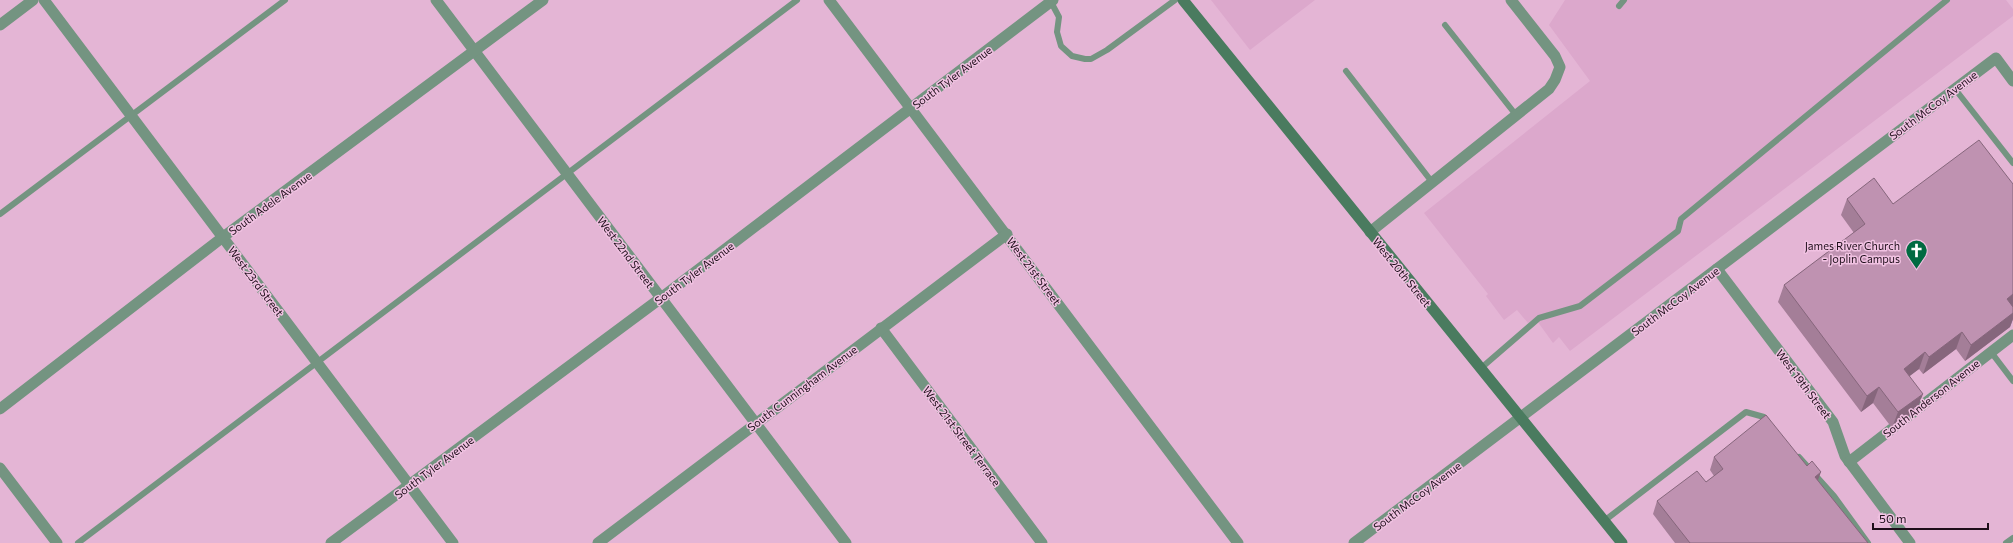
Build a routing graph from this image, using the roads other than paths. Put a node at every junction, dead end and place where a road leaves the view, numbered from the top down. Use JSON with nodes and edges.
{"nodes":[{"id":1,"x":33,"y":0,"type":"edge"},
{"id":2,"x":44,"y":0,"type":"edge"},
{"id":3,"x":285,"y":0,"type":"edge"},
{"id":4,"x":436,"y":0,"type":"edge"},
{"id":5,"x":543,"y":0,"type":"edge"},
{"id":6,"x":797,"y":0,"type":"edge"},
{"id":7,"x":829,"y":0,"type":"edge"},
{"id":8,"x":1175,"y":0,"type":"edge"},
{"id":9,"x":1183,"y":0,"type":"edge"},
{"id":10,"x":1511,"y":0,"type":"edge"},
{"id":11,"x":1624,"y":0,"type":"edge"},
{"id":12,"x":1947,"y":0,"type":"edge"},
{"id":13,"x":1052,"y":1,"type":"edge"},
{"id":14,"x":1619,"y":6,"type":"dead end"},
{"id":15,"x":0,"y":25,"type":"edge"},
{"id":16,"x":1445,"y":26,"type":"dead end"},
{"id":17,"x":474,"y":51,"type":"junction"},
{"id":18,"x":1346,"y":71,"type":"dead end"},
{"id":19,"x":2013,"y":81,"type":"edge"},
{"id":20,"x":1955,"y":89,"type":"junction"},
{"id":21,"x":910,"y":109,"type":"junction"},
{"id":22,"x":1516,"y":115,"type":"junction"},
{"id":23,"x":131,"y":116,"type":"junction"},
{"id":24,"x":2013,"y":163,"type":"edge"},
{"id":25,"x":567,"y":174,"type":"junction"},
{"id":26,"x":1432,"y":182,"type":"junction"},
{"id":27,"x":0,"y":214,"type":"edge"},
{"id":28,"x":1370,"y":232,"type":"junction"},
{"id":29,"x":1007,"y":234,"type":"junction"},
{"id":30,"x":223,"y":237,"type":"junction"},
{"id":31,"x":1717,"y":269,"type":"junction"},
{"id":32,"x":661,"y":298,"type":"junction"},
{"id":33,"x":881,"y":328,"type":"junction"},
{"id":34,"x":2013,"y":335,"type":"edge"},
{"id":35,"x":1991,"y":352,"type":"junction"},
{"id":36,"x":317,"y":363,"type":"junction"},
{"id":37,"x":1480,"y":369,"type":"junction"},
{"id":38,"x":2013,"y":381,"type":"edge"},
{"id":39,"x":0,"y":409,"type":"edge"},
{"id":40,"x":1520,"y":418,"type":"junction"},
{"id":41,"x":755,"y":424,"type":"junction"},
{"id":42,"x":1774,"y":428,"type":"edge"},
{"id":43,"x":1794,"y":451,"type":"edge"},
{"id":44,"x":1849,"y":462,"type":"junction"},
{"id":45,"x":0,"y":468,"type":"edge"},
{"id":46,"x":409,"y":486,"type":"junction"},
{"id":47,"x":1604,"y":521,"type":"junction"},
{"id":48,"x":2013,"y":538,"type":"edge"},
{"id":49,"x":57,"y":543,"type":"edge"},
{"id":50,"x":78,"y":543,"type":"edge"},
{"id":51,"x":331,"y":543,"type":"edge"},
{"id":52,"x":453,"y":543,"type":"edge"},
{"id":53,"x":598,"y":543,"type":"edge"},
{"id":54,"x":846,"y":543,"type":"edge"},
{"id":55,"x":1042,"y":543,"type":"edge"},
{"id":56,"x":1238,"y":543,"type":"edge"},
{"id":57,"x":1354,"y":543,"type":"edge"},
{"id":58,"x":1622,"y":543,"type":"edge"},
{"id":59,"x":1868,"y":543,"type":"edge"},
{"id":60,"x":1910,"y":543,"type":"edge"},
{"id":61,"x":2006,"y":543,"type":"edge"}],
"edges":[{"from":1,"to":15,"type":"street"},
{"from":2,"to":23,"type":"street","name":"West 23rd Street"},
{"from":3,"to":23,"type":"lane"},
{"from":4,"to":17,"type":"street","name":"West 22nd Street"},
{"from":5,"to":17,"type":"street","name":"South Adele Avenue"},
{"from":6,"to":25,"type":"lane"},
{"from":7,"to":21,"type":"street","name":"West 21st Street"},
{"from":8,"to":13,"type":"lane"},
{"from":9,"to":28,"type":"main road","name":"West 20th Street"},
{"from":10,"to":22,"type":"street"},
{"from":11,"to":14,"type":"lane"},
{"from":12,"to":37,"type":"lane"},
{"from":13,"to":21,"type":"street","name":"South Tyler Avenue"},
{"from":16,"to":22,"type":"lane"},
{"from":17,"to":25,"type":"street","name":"West 22nd Street"},
{"from":17,"to":30,"type":"street","name":"South Adele Avenue"},
{"from":18,"to":26,"type":"lane"},
{"from":19,"to":20,"type":"street","name":"South McCoy Avenue"},
{"from":20,"to":24,"type":"lane"},
{"from":20,"to":31,"type":"street","name":"South McCoy Avenue"},
{"from":21,"to":29,"type":"street","name":"West 21st Street"},
{"from":21,"to":32,"type":"street","name":"South Tyler Avenue"},
{"from":22,"to":26,"type":"street"},
{"from":23,"to":27,"type":"lane"},
{"from":23,"to":30,"type":"street","name":"West 23rd Street"},
{"from":25,"to":32,"type":"street","name":"West 22nd Street"},
{"from":25,"to":36,"type":"lane"},
{"from":26,"to":28,"type":"street"},
{"from":28,"to":37,"type":"main road","name":"West 20th Street"},
{"from":29,"to":33,"type":"street","name":"South Cunningham Avenue"},
{"from":29,"to":56,"type":"street","name":"West 21st Street"},
{"from":30,"to":36,"type":"street","name":"West 23rd Street"},
{"from":30,"to":39,"type":"street","name":"South Adele Avenue"},
{"from":31,"to":40,"type":"street","name":"South McCoy Avenue"},
{"from":31,"to":44,"type":"street","name":"West 19th Street"},
{"from":32,"to":41,"type":"street","name":"West 22nd Street"},
{"from":32,"to":46,"type":"street","name":"South Tyler Avenue"},
{"from":33,"to":41,"type":"street","name":"South Cunningham Avenue"},
{"from":33,"to":55,"type":"street","name":"West 21st Street Terrace"},
{"from":34,"to":35,"type":"street","name":"South Anderson Avenue"},
{"from":35,"to":38,"type":"lane"},
{"from":35,"to":44,"type":"street","name":"South Anderson Avenue"},
{"from":36,"to":46,"type":"street","name":"West 23rd Street"},
{"from":36,"to":50,"type":"lane"},
{"from":37,"to":40,"type":"main road","name":"West 20th Street"},
{"from":40,"to":47,"type":"main road","name":"West 20th Street"},
{"from":40,"to":57,"type":"street","name":"South McCoy Avenue"},
{"from":41,"to":53,"type":"street","name":"South Cunningham Avenue"},
{"from":41,"to":54,"type":"street","name":"West 22nd Street"},
{"from":42,"to":47,"type":"lane"},
{"from":43,"to":59,"type":"lane"},
{"from":44,"to":60,"type":"street","name":"West 19th Street"},
{"from":45,"to":49,"type":"street"},
{"from":46,"to":51,"type":"street","name":"South Tyler Avenue"},
{"from":46,"to":52,"type":"street","name":"West 23rd Street"},
{"from":47,"to":58,"type":"main road","name":"West 20th Street"},
{"from":48,"to":61,"type":"lane"}]}
